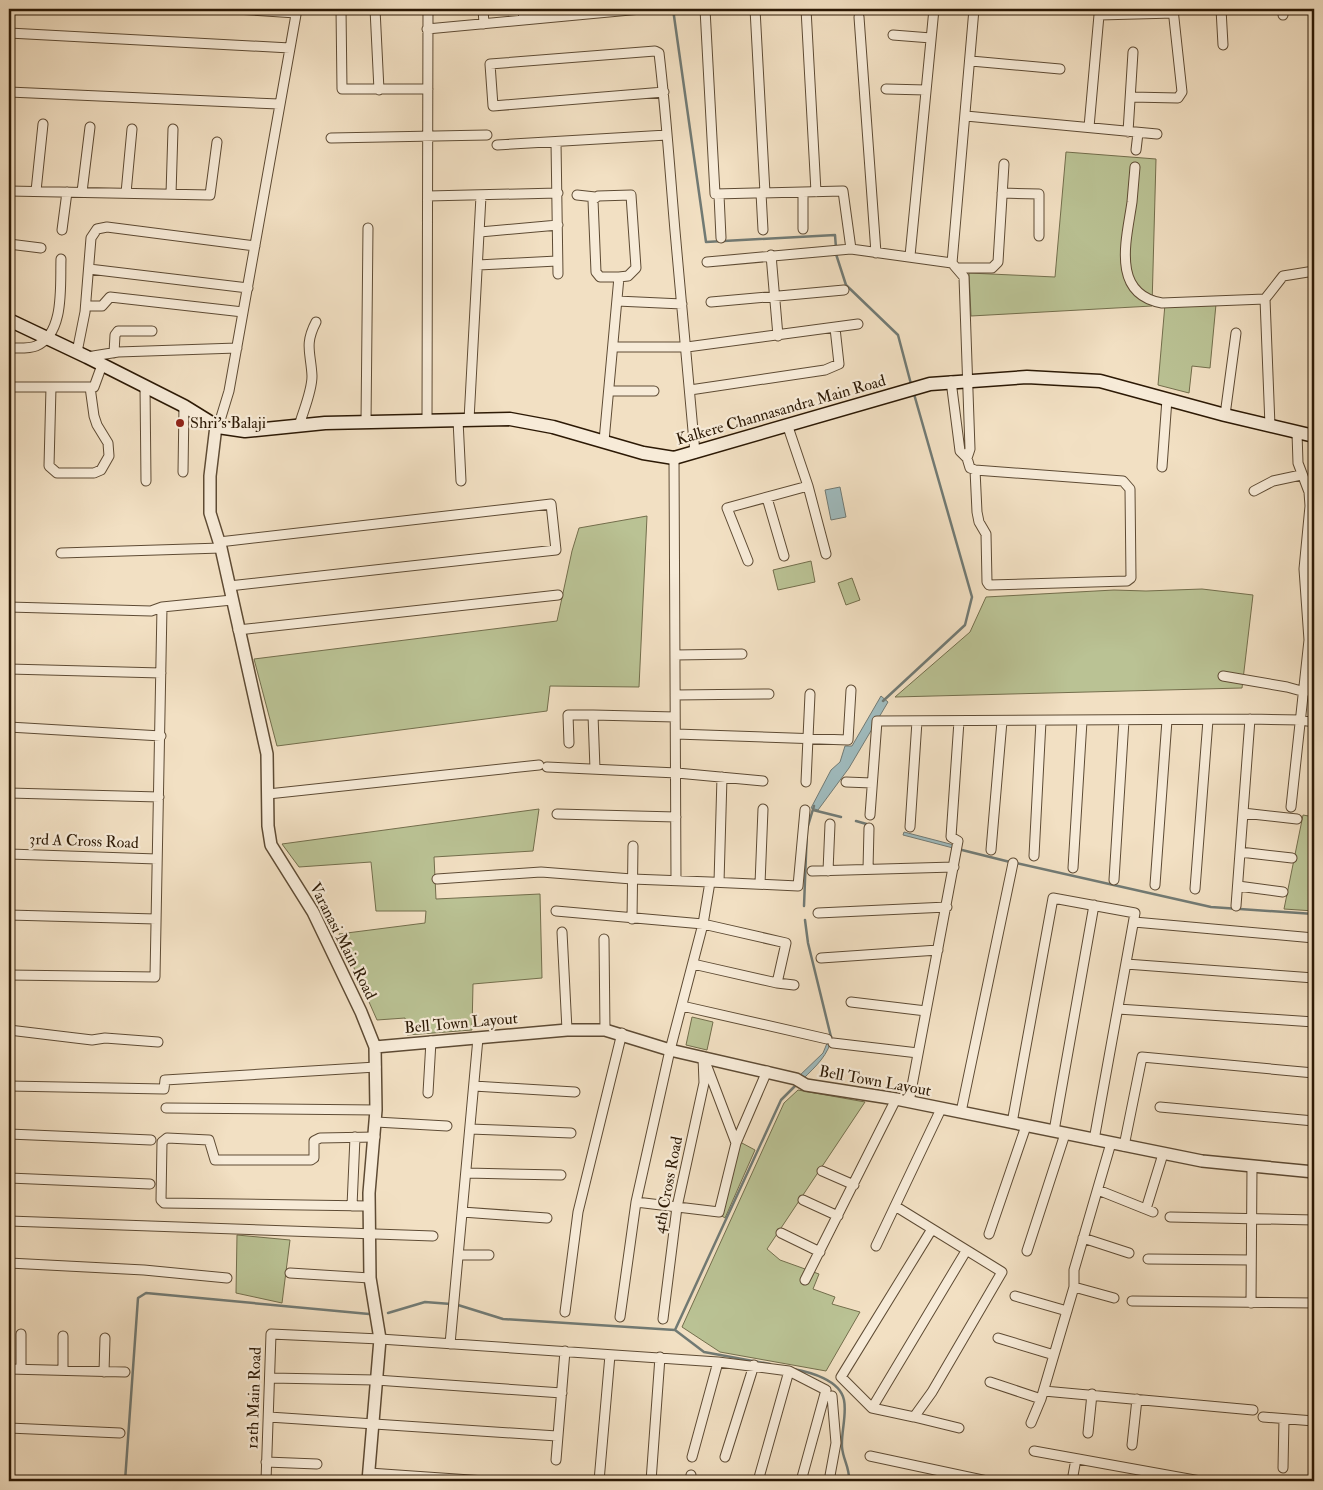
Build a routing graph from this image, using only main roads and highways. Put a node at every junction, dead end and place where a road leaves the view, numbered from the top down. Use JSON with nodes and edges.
{"nodes":[{"id":1,"x":9,"y":320,"type":"edge"},
{"id":2,"x":1314,"y":436,"type":"edge"}],
"edges":[{"from":1,"to":2,"type":"main road","name":"Kalkere Channasandra Main Road"}]}
